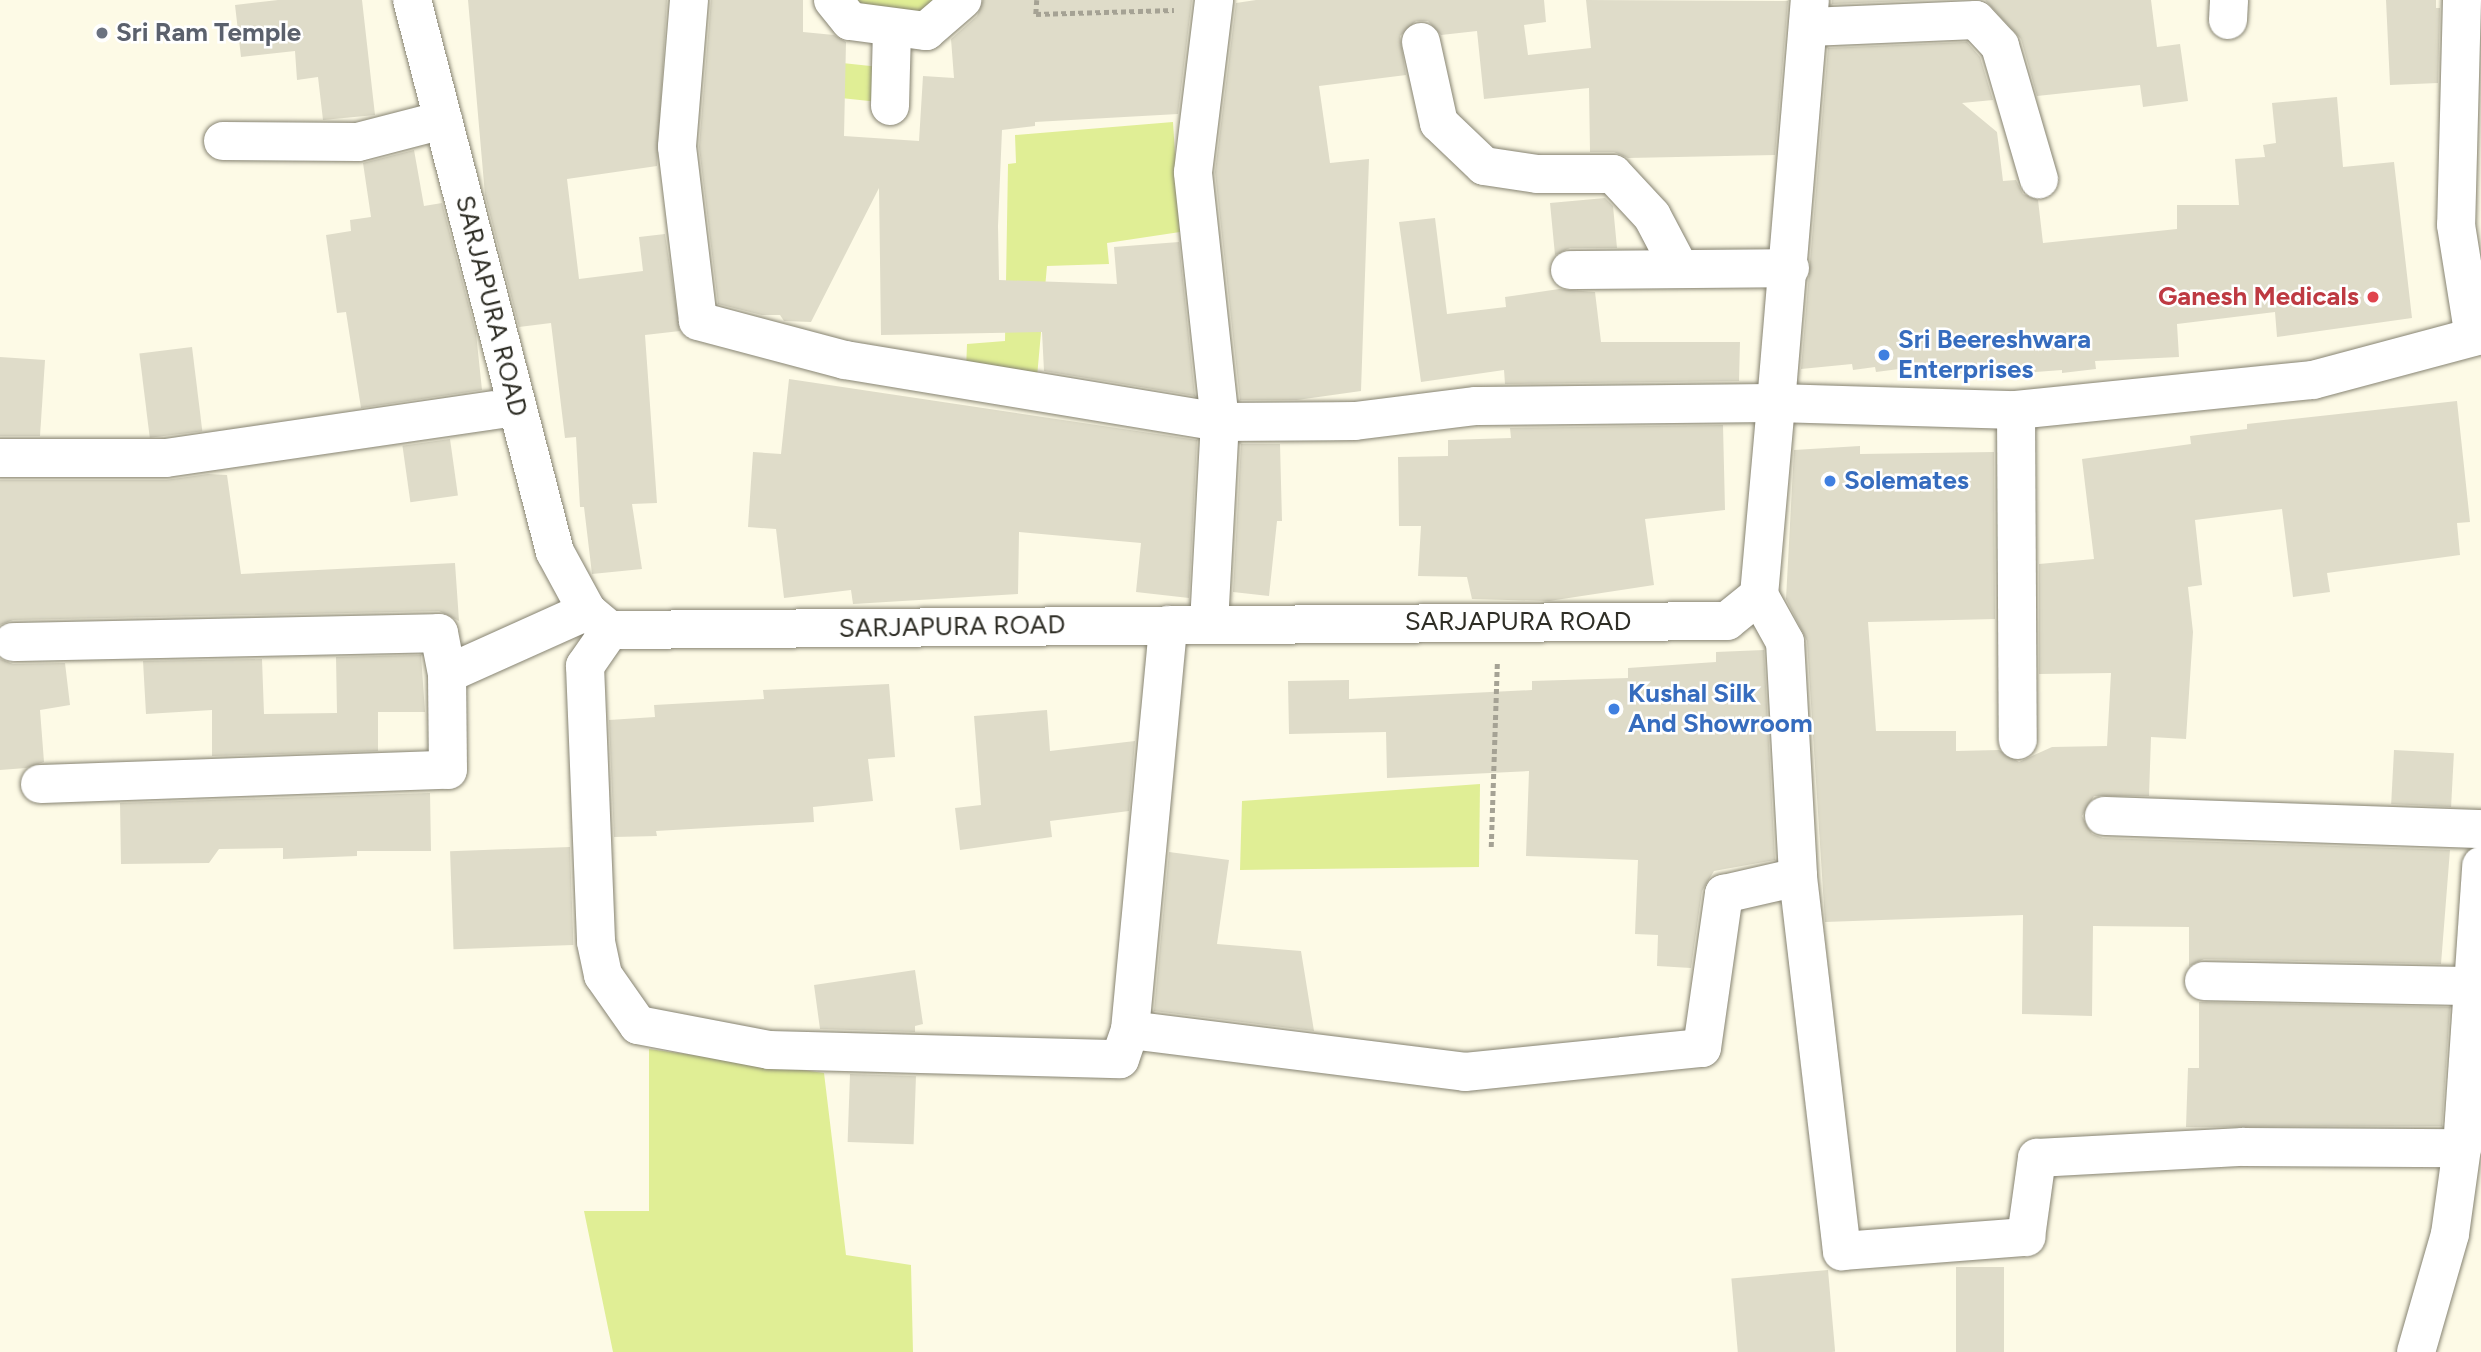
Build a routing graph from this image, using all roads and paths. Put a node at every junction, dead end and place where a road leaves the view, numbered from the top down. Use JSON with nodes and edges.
{"nodes":[{"id":1,"x":412,"y":0,"type":"edge"},
{"id":2,"x":689,"y":0,"type":"edge"},
{"id":3,"x":833,"y":0,"type":"edge"},
{"id":4,"x":961,"y":0,"type":"edge"},
{"id":5,"x":1037,"y":0,"type":"edge"},
{"id":6,"x":2462,"y":0,"type":"edge"},
{"id":7,"x":1214,"y":7,"type":"edge"},
{"id":8,"x":1810,"y":13,"type":"edge"},
{"id":9,"x":892,"y":29,"type":"junction"},
{"id":10,"x":1421,"y":42,"type":"dead end"},
{"id":11,"x":890,"y":106,"type":"dead end"},
{"id":12,"x":443,"y":120,"type":"junction"},
{"id":13,"x":223,"y":141,"type":"dead end"},
{"id":14,"x":2039,"y":179,"type":"dead end"},
{"id":15,"x":1790,"y":268,"type":"junction"},
{"id":16,"x":1680,"y":269,"type":"junction"},
{"id":17,"x":1570,"y":270,"type":"dead end"},
{"id":18,"x":2478,"y":336,"type":"edge"},
{"id":19,"x":1776,"y":404,"type":"junction"},
{"id":20,"x":517,"y":407,"type":"junction"},
{"id":21,"x":2016,"y":410,"type":"junction"},
{"id":22,"x":1220,"y":422,"type":"junction"},
{"id":23,"x":0,"y":458,"type":"edge"},
{"id":24,"x":1759,"y":595,"type":"junction"},
{"id":25,"x":598,"y":620,"type":"junction"},
{"id":26,"x":1498,"y":622,"type":"junction"},
{"id":27,"x":1209,"y":624,"type":"junction"},
{"id":28,"x":1168,"y":625,"type":"junction"},
{"id":29,"x":13,"y":642,"type":"dead end"},
{"id":30,"x":447,"y":674,"type":"junction"},
{"id":31,"x":2018,"y":740,"type":"dead end"},
{"id":32,"x":40,"y":784,"type":"dead end"},
{"id":33,"x":2104,"y":817,"type":"dead end"},
{"id":34,"x":2481,"y":829,"type":"edge"},
{"id":35,"x":1491,"y":847,"type":"dead end"},
{"id":36,"x":2481,"y":866,"type":"edge"},
{"id":37,"x":1798,"y":877,"type":"junction"},
{"id":38,"x":2204,"y":981,"type":"dead end"},
{"id":39,"x":2473,"y":986,"type":"junction"},
{"id":40,"x":1130,"y":1030,"type":"junction"},
{"id":41,"x":2462,"y":1148,"type":"junction"},
{"id":42,"x":2416,"y":1352,"type":"edge"}],
"edges":[{"from":1,"to":12,"type":"street","name":"SARJAPURA ROAD"},
{"from":2,"to":22,"type":"street"},
{"from":3,"to":9,"type":"street"},
{"from":4,"to":9,"type":"street"},
{"from":5,"to":7,"type":"path"},
{"from":6,"to":18,"type":"street"},
{"from":7,"to":22,"type":"street"},
{"from":8,"to":14,"type":"street"},
{"from":8,"to":15,"type":"street"},
{"from":9,"to":11,"type":"street"},
{"from":10,"to":16,"type":"street"},
{"from":12,"to":13,"type":"street"},
{"from":12,"to":20,"type":"street","name":"SARJAPURA ROAD"},
{"from":15,"to":16,"type":"street"},
{"from":15,"to":19,"type":"street"},
{"from":16,"to":17,"type":"street"},
{"from":18,"to":21,"type":"street"},
{"from":19,"to":21,"type":"street"},
{"from":19,"to":22,"type":"street"},
{"from":19,"to":24,"type":"street"},
{"from":20,"to":23,"type":"street"},
{"from":20,"to":25,"type":"street","name":"SARJAPURA ROAD"},
{"from":21,"to":31,"type":"street"},
{"from":22,"to":27,"type":"street"},
{"from":24,"to":26,"type":"street","name":"SARJAPURA ROAD"},
{"from":24,"to":37,"type":"street"},
{"from":25,"to":28,"type":"street","name":"SARJAPURA ROAD"},
{"from":25,"to":30,"type":"street"},
{"from":25,"to":40,"type":"street"},
{"from":26,"to":27,"type":"street","name":"SARJAPURA ROAD"},
{"from":26,"to":35,"type":"path"},
{"from":27,"to":28,"type":"street","name":"SARJAPURA ROAD"},
{"from":28,"to":40,"type":"street"},
{"from":29,"to":30,"type":"street"},
{"from":30,"to":32,"type":"street"},
{"from":33,"to":34,"type":"street"},
{"from":36,"to":39,"type":"street"},
{"from":37,"to":40,"type":"street"},
{"from":37,"to":41,"type":"street"},
{"from":38,"to":39,"type":"street"},
{"from":39,"to":41,"type":"street"},
{"from":41,"to":42,"type":"street"}]}
